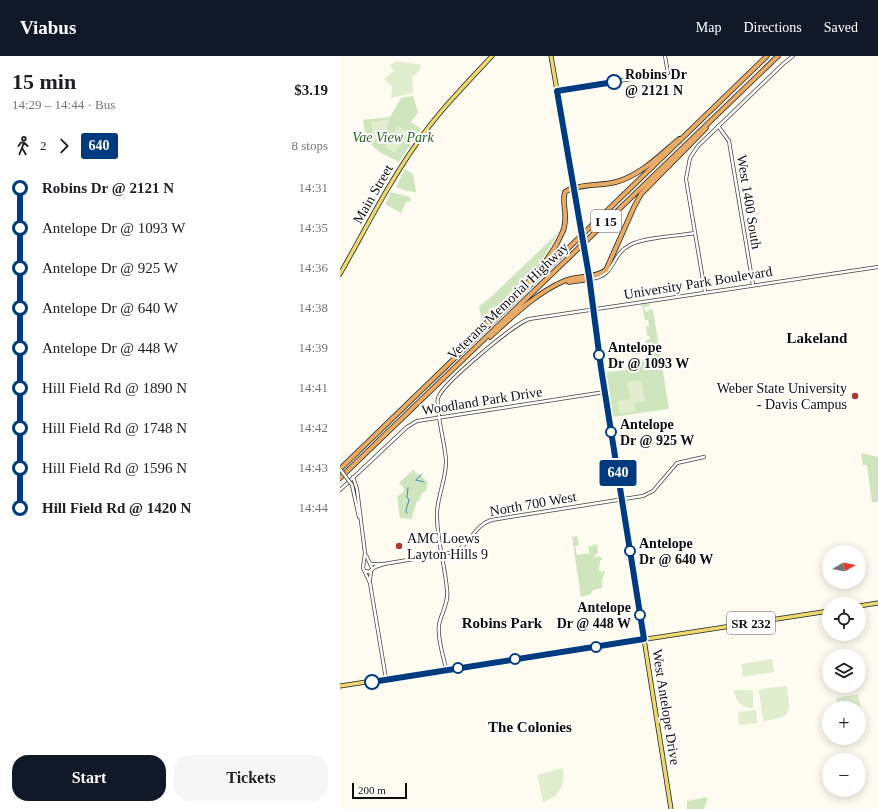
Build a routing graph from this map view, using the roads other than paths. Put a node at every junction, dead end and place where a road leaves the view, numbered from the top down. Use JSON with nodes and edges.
{"nodes":[{"id":1,"x":492,"y":56,"type":"edge"},
{"id":2,"x":551,"y":56,"type":"edge"},
{"id":3,"x":665,"y":56,"type":"edge"},
{"id":4,"x":767,"y":56,"type":"edge"},
{"id":5,"x":778,"y":56,"type":"edge"},
{"id":6,"x":793,"y":56,"type":"edge"},
{"id":7,"x":557,"y":91,"type":"junction"},
{"id":8,"x":733,"y":99,"type":"junction"},
{"id":9,"x":697,"y":125,"type":"junction"},
{"id":10,"x":718,"y":126,"type":"junction"},
{"id":11,"x":574,"y":189,"type":"junction"},
{"id":12,"x":695,"y":233,"type":"junction"},
{"id":13,"x":878,"y":267,"type":"edge"},
{"id":14,"x":340,"y":274,"type":"edge"},
{"id":15,"x":589,"y":277,"type":"junction"},
{"id":16,"x":753,"y":285,"type":"junction"},
{"id":17,"x":705,"y":292,"type":"junction"},
{"id":18,"x":594,"y":309,"type":"junction"},
{"id":19,"x":480,"y":343,"type":"junction"},
{"id":20,"x":438,"y":373,"type":"junction"},
{"id":21,"x":605,"y":392,"type":"junction"},
{"id":22,"x":440,"y":417,"type":"junction"},
{"id":23,"x":704,"y":457,"type":"dead end"},
{"id":24,"x":340,"y":469,"type":"edge"},
{"id":25,"x":353,"y":477,"type":"junction"},
{"id":26,"x":340,"y":478,"type":"edge"},
{"id":27,"x":340,"y":490,"type":"edge"},
{"id":28,"x":622,"y":500,"type":"junction"},
{"id":29,"x":360,"y":520,"type":"junction"},
{"id":30,"x":365,"y":553,"type":"junction"},
{"id":31,"x":442,"y":555,"type":"junction"},
{"id":32,"x":364,"y":564,"type":"junction"},
{"id":33,"x":371,"y":564,"type":"junction"},
{"id":34,"x":384,"y":564,"type":"junction"},
{"id":35,"x":371,"y":570,"type":"junction"},
{"id":36,"x":365,"y":571,"type":"junction"},
{"id":37,"x":370,"y":583,"type":"junction"},
{"id":38,"x":878,"y":603,"type":"edge"},
{"id":39,"x":866,"y":605,"type":"edge"},
{"id":40,"x":822,"y":612,"type":"edge"},
{"id":41,"x":644,"y":639,"type":"junction"},
{"id":42,"x":446,"y":670,"type":"junction"},
{"id":43,"x":386,"y":679,"type":"junction"},
{"id":44,"x":340,"y":686,"type":"edge"},
{"id":45,"x":671,"y":809,"type":"edge"}],
"edges":[{"from":1,"to":14,"type":"main road","name":"Main Street"},
{"from":2,"to":7,"type":"main road","name":"West Antelope Drive"},
{"from":3,"to":7,"type":"street"},
{"from":4,"to":9,"type":"highway","name":"Veterans Memorial Highway","number":"I 15"},
{"from":5,"to":8,"type":"highway","name":"Veterans Memorial Highway","number":"I 15"},
{"from":6,"to":10,"type":"street"},
{"from":7,"to":11,"type":"main road","name":"West Antelope Drive"},
{"from":8,"to":15,"type":"highway"},
{"from":8,"to":19,"type":"highway","name":"Veterans Memorial Highway","number":"I 15"},
{"from":9,"to":11,"type":"highway"},
{"from":9,"to":20,"type":"highway","name":"Veterans Memorial Highway","number":"I 15"},
{"from":10,"to":12,"type":"street"},
{"from":10,"to":16,"type":"street","name":"West 1400 South"},
{"from":11,"to":15,"type":"main road","name":"West Antelope Drive","bridge":true},
{"from":11,"to":20,"type":"highway"},
{"from":12,"to":15,"type":"street"},
{"from":12,"to":17,"type":"street"},
{"from":13,"to":16,"type":"street","name":"University Park Boulevard"},
{"from":15,"to":18,"type":"main road","name":"West Antelope Drive"},
{"from":15,"to":19,"type":"highway"},
{"from":16,"to":17,"type":"street","name":"University Park Boulevard"},
{"from":17,"to":18,"type":"street","name":"University Park Boulevard"},
{"from":18,"to":21,"type":"main road","name":"West Antelope Drive"},
{"from":18,"to":22,"type":"street","name":"University Park Boulevard"},
{"from":19,"to":26,"type":"highway","name":"Veterans Memorial Highway","number":"I 15"},
{"from":20,"to":24,"type":"highway","name":"Veterans Memorial Highway","number":"I 15"},
{"from":21,"to":22,"type":"street","name":"Woodland Park Drive"},
{"from":21,"to":28,"type":"main road","name":"West Antelope Drive"},
{"from":22,"to":25,"type":"street","name":"Woodland Park Drive"},
{"from":22,"to":31,"type":"street"},
{"from":23,"to":28,"type":"street","name":"North 700 West"},
{"from":24,"to":29,"type":"street","bridge":true},
{"from":25,"to":27,"type":"street","name":"Woodland Park Drive"},
{"from":25,"to":29,"type":"street"},
{"from":28,"to":31,"type":"street","name":"North 700 West"},
{"from":28,"to":41,"type":"main road","name":"West Antelope Drive"},
{"from":29,"to":30,"type":"street"},
{"from":30,"to":32,"type":"street"},
{"from":30,"to":33,"type":"street"},
{"from":31,"to":34,"type":"street","name":"North 700 West"},
{"from":31,"to":42,"type":"street"},
{"from":32,"to":33,"type":"street"},
{"from":32,"to":36,"type":"street"},
{"from":33,"to":34,"type":"street"},
{"from":33,"to":35,"type":"street"},
{"from":34,"to":35,"type":"street"},
{"from":35,"to":36,"type":"street"},
{"from":35,"to":37,"type":"street"},
{"from":36,"to":37,"type":"street"},
{"from":37,"to":43,"type":"street"},
{"from":38,"to":39,"type":"main road"},
{"from":40,"to":41,"type":"main road","number":"SR 232"},
{"from":41,"to":42,"type":"main road","number":"SR 232"},
{"from":41,"to":45,"type":"main road","name":"West Antelope Drive"},
{"from":42,"to":43,"type":"main road","number":"SR 232"},
{"from":43,"to":44,"type":"main road","number":"SR 232"}]}
